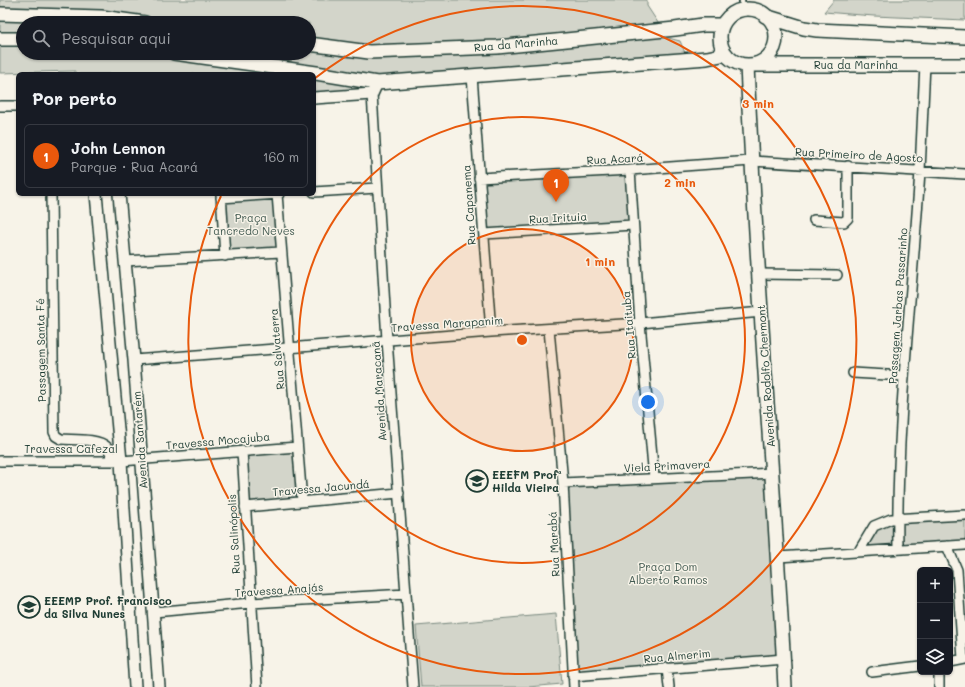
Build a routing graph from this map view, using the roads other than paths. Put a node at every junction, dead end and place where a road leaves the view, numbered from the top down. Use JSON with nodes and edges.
{"nodes":[{"id":1,"x":742,"y":5,"type":"edge"},
{"id":2,"x":0,"y":14,"type":"edge"},
{"id":3,"x":67,"y":16,"type":"edge"},
{"id":4,"x":765,"y":16,"type":"junction"},
{"id":5,"x":722,"y":25,"type":"junction"},
{"id":6,"x":965,"y":37,"type":"edge"},
{"id":7,"x":0,"y":39,"type":"edge"},
{"id":8,"x":16,"y":39,"type":"edge"},
{"id":9,"x":316,"y":45,"type":"edge"},
{"id":10,"x":726,"y":54,"type":"junction"},
{"id":11,"x":224,"y":60,"type":"edge"},
{"id":12,"x":925,"y":64,"type":"junction"},
{"id":13,"x":747,"y":65,"type":"junction"},
{"id":14,"x":965,"y":66,"type":"edge"},
{"id":15,"x":309,"y":72,"type":"edge"},
{"id":16,"x":316,"y":73,"type":"edge"},
{"id":17,"x":472,"y":76,"type":"junction"},
{"id":18,"x":374,"y":88,"type":"junction"},
{"id":19,"x":316,"y":98,"type":"edge"},
{"id":20,"x":0,"y":106,"type":"edge"},
{"id":21,"x":16,"y":106,"type":"edge"},
{"id":22,"x":751,"y":161,"type":"junction"},
{"id":23,"x":848,"y":166,"type":"junction"},
{"id":24,"x":630,"y":170,"type":"junction"},
{"id":25,"x":920,"y":170,"type":"junction"},
{"id":26,"x":965,"y":174,"type":"edge"},
{"id":27,"x":479,"y":178,"type":"junction"},
{"id":28,"x":377,"y":188,"type":"junction"},
{"id":29,"x":316,"y":192,"type":"edge"},
{"id":30,"x":51,"y":196,"type":"edge"},
{"id":31,"x":96,"y":196,"type":"edge"},
{"id":32,"x":119,"y":196,"type":"edge"},
{"id":33,"x":221,"y":196,"type":"edge"},
{"id":34,"x":278,"y":196,"type":"edge"},
{"id":35,"x":814,"y":220,"type":"dead end"},
{"id":36,"x":633,"y":225,"type":"junction"},
{"id":37,"x":484,"y":234,"type":"junction"},
{"id":38,"x":281,"y":252,"type":"junction"},
{"id":39,"x":225,"y":256,"type":"junction"},
{"id":40,"x":125,"y":261,"type":"junction"},
{"id":41,"x":759,"y":274,"type":"junction"},
{"id":42,"x":837,"y":275,"type":"dead end"},
{"id":43,"x":762,"y":312,"type":"junction"},
{"id":44,"x":640,"y":323,"type":"junction"},
{"id":45,"x":549,"y":329,"type":"junction"},
{"id":46,"x":491,"y":332,"type":"junction"},
{"id":47,"x":388,"y":340,"type":"junction"},
{"id":48,"x":289,"y":348,"type":"junction"},
{"id":49,"x":134,"y":360,"type":"junction"},
{"id":50,"x":853,"y":373,"type":"dead end"},
{"id":51,"x":904,"y":376,"type":"junction"},
{"id":52,"x":297,"y":447,"type":"junction"},
{"id":53,"x":242,"y":451,"type":"junction"},
{"id":54,"x":142,"y":459,"type":"junction"},
{"id":55,"x":0,"y":461,"type":"edge"},
{"id":56,"x":117,"y":461,"type":"junction"},
{"id":57,"x":773,"y":473,"type":"junction"},
{"id":58,"x":654,"y":478,"type":"junction"},
{"id":59,"x":563,"y":483,"type":"junction"},
{"id":60,"x":399,"y":493,"type":"junction"},
{"id":61,"x":302,"y":501,"type":"junction"},
{"id":62,"x":245,"y":507,"type":"junction"},
{"id":63,"x":965,"y":515,"type":"edge"},
{"id":64,"x":897,"y":519,"type":"junction"},
{"id":65,"x":965,"y":545,"type":"edge"},
{"id":66,"x":947,"y":546,"type":"junction"},
{"id":67,"x":898,"y":549,"type":"junction"},
{"id":68,"x":859,"y":551,"type":"junction"},
{"id":69,"x":778,"y":557,"type":"junction"},
{"id":70,"x":406,"y":594,"type":"junction"},
{"id":71,"x":251,"y":603,"type":"junction"},
{"id":72,"x":154,"y":612,"type":"junction"},
{"id":73,"x":784,"y":659,"type":"junction"},
{"id":74,"x":964,"y":659,"type":"edge"},
{"id":75,"x":953,"y":661,"type":"edge"},
{"id":76,"x":917,"y":666,"type":"edge"},
{"id":77,"x":668,"y":668,"type":"junction"},
{"id":78,"x":872,"y":672,"type":"dead end"},
{"id":79,"x":939,"y":675,"type":"edge"},
{"id":80,"x":573,"y":676,"type":"junction"},
{"id":81,"x":135,"y":687,"type":"edge"},
{"id":82,"x":159,"y":687,"type":"edge"},
{"id":83,"x":257,"y":687,"type":"edge"},
{"id":84,"x":412,"y":687,"type":"edge"},
{"id":85,"x":574,"y":687,"type":"edge"},
{"id":86,"x":669,"y":687,"type":"edge"},
{"id":87,"x":785,"y":687,"type":"edge"},
{"id":88,"x":940,"y":687,"type":"edge"}],
"edges":[{"from":1,"to":4,"type":"main road"},
{"from":1,"to":5,"type":"main road"},
{"from":2,"to":3,"type":"main road"},
{"from":4,"to":6,"type":"main road"},
{"from":4,"to":13,"type":"main road"},
{"from":5,"to":9,"type":"main road","name":"Rua da Marinha"},
{"from":5,"to":10,"type":"main road"},
{"from":7,"to":8,"type":"main road"},
{"from":10,"to":13,"type":"main road"},
{"from":10,"to":17,"type":"main road"},
{"from":11,"to":15,"type":"main road"},
{"from":12,"to":13,"type":"main road","name":"Rua da Marinha"},
{"from":12,"to":14,"type":"main road","name":"Rua da Marinha"},
{"from":12,"to":25,"type":"street","name":"Passagem Jarbas Passarinho"},
{"from":13,"to":22,"type":"main road","name":"Avenida Rodolfo Chermont"},
{"from":16,"to":18,"type":"main road"},
{"from":17,"to":18,"type":"main road"},
{"from":17,"to":27,"type":"street","name":"Rua Capanema"},
{"from":18,"to":19,"type":"street"},
{"from":18,"to":28,"type":"street","name":"Avenida Maracanã"},
{"from":20,"to":21,"type":"street"},
{"from":22,"to":23,"type":"street","name":"Rua Primeiro de Agosto"},
{"from":22,"to":24,"type":"street","name":"Rua Acará"},
{"from":22,"to":41,"type":"main road","name":"Avenida Rodolfo Chermont"},
{"from":23,"to":25,"type":"street","name":"Rua Primeiro de Agosto"},
{"from":23,"to":35,"type":"street"},
{"from":24,"to":27,"type":"street","name":"Rua Acará"},
{"from":24,"to":36,"type":"street","name":"Rua Itaituba"},
{"from":25,"to":26,"type":"street","name":"Rua Primeiro de Agosto"},
{"from":25,"to":51,"type":"street","name":"Passagem Jarbas Passarinho"},
{"from":27,"to":37,"type":"street","name":"Rua Capanema"},
{"from":28,"to":29,"type":"street"},
{"from":28,"to":47,"type":"street","name":"Avenida Maracanã"},
{"from":30,"to":56,"type":"street","name":"Passagem Santa Fé"},
{"from":31,"to":56,"type":"street","name":"Avenida Santarém"},
{"from":32,"to":40,"type":"street","name":"Avenida Santarém"},
{"from":33,"to":39,"type":"street"},
{"from":34,"to":38,"type":"street","name":"Rua Salvaterra"},
{"from":36,"to":37,"type":"street","name":"Rua Irituia"},
{"from":36,"to":44,"type":"street","name":"Rua Itaituba"},
{"from":37,"to":46,"type":"street","name":"Rua Capanema"},
{"from":38,"to":39,"type":"street"},
{"from":38,"to":48,"type":"street","name":"Rua Salvaterra"},
{"from":39,"to":40,"type":"street"},
{"from":40,"to":49,"type":"street","name":"Avenida Santarém"},
{"from":41,"to":42,"type":"street"},
{"from":41,"to":43,"type":"main road","name":"Avenida Rodolfo Chermont"},
{"from":43,"to":44,"type":"street","name":"Travessa Marapanim"},
{"from":43,"to":57,"type":"main road","name":"Avenida Rodolfo Chermont"},
{"from":44,"to":45,"type":"street","name":"Travessa Marapanim"},
{"from":44,"to":58,"type":"street","name":"Rua Itaituba"},
{"from":45,"to":46,"type":"street","name":"Travessa Marapanim"},
{"from":45,"to":59,"type":"street","name":"Rua Marabá"},
{"from":46,"to":47,"type":"street","name":"Travessa Marapanim"},
{"from":47,"to":48,"type":"street","name":"Travessa Marapanim"},
{"from":47,"to":60,"type":"street","name":"Avenida Maracanã"},
{"from":48,"to":49,"type":"street","name":"Travessa Marapanim"},
{"from":48,"to":52,"type":"street","name":"Rua Salvaterra"},
{"from":49,"to":54,"type":"street","name":"Avenida Santarém"},
{"from":50,"to":51,"type":"street"},
{"from":51,"to":64,"type":"street","name":"Passagem Jarbas Passarinho"},
{"from":52,"to":53,"type":"street","name":"Travessa Mocajuba"},
{"from":52,"to":61,"type":"street","name":"Rua Salvaterra"},
{"from":53,"to":54,"type":"street","name":"Travessa Mocajuba"},
{"from":53,"to":62,"type":"street","name":"Rua Salinópolis"},
{"from":54,"to":56,"type":"street","name":"Travessa Cafezal"},
{"from":54,"to":72,"type":"street","name":"Avenida Santarém"},
{"from":55,"to":56,"type":"street","name":"Travessa Cafezal"},
{"from":56,"to":81,"type":"street","name":"Avenida Santarém"},
{"from":57,"to":58,"type":"street","name":"Viela Primavera"},
{"from":57,"to":69,"type":"main road","name":"Avenida Rodolfo Chermont"},
{"from":58,"to":59,"type":"street","name":"Viela Primavera"},
{"from":59,"to":80,"type":"street","name":"Rua Marabá"},
{"from":60,"to":61,"type":"street","name":"Travessa Jacundá"},
{"from":60,"to":70,"type":"street","name":"Avenida Maracanã"},
{"from":61,"to":62,"type":"street","name":"Travessa Jacundá"},
{"from":62,"to":71,"type":"street","name":"Rua Salinópolis"},
{"from":63,"to":64,"type":"street"},
{"from":64,"to":67,"type":"street","name":"Passagem Jarbas Passarinho"},
{"from":64,"to":68,"type":"street"},
{"from":65,"to":66,"type":"street"},
{"from":66,"to":67,"type":"street"},
{"from":66,"to":74,"type":"street"},
{"from":67,"to":68,"type":"street"},
{"from":68,"to":69,"type":"street"},
{"from":69,"to":73,"type":"main road","name":"Avenida Rodolfo Chermont"},
{"from":70,"to":71,"type":"street","name":"Travessa Anajás"},
{"from":70,"to":84,"type":"street","name":"Avenida Maracanã"},
{"from":71,"to":72,"type":"street","name":"Travessa Anajás"},
{"from":71,"to":83,"type":"street","name":"Rua Salinópolis"},
{"from":72,"to":82,"type":"street","name":"Avenida Santarém"},
{"from":73,"to":77,"type":"street","name":"Rua Almerim"},
{"from":73,"to":87,"type":"main road","name":"Avenida Rodolfo Chermont"},
{"from":74,"to":75,"type":"street"},
{"from":76,"to":78,"type":"street"},
{"from":77,"to":80,"type":"street","name":"Rua Almerim"},
{"from":77,"to":86,"type":"street"},
{"from":79,"to":88,"type":"street"},
{"from":80,"to":85,"type":"street","name":"Rua Marabá"}]}
